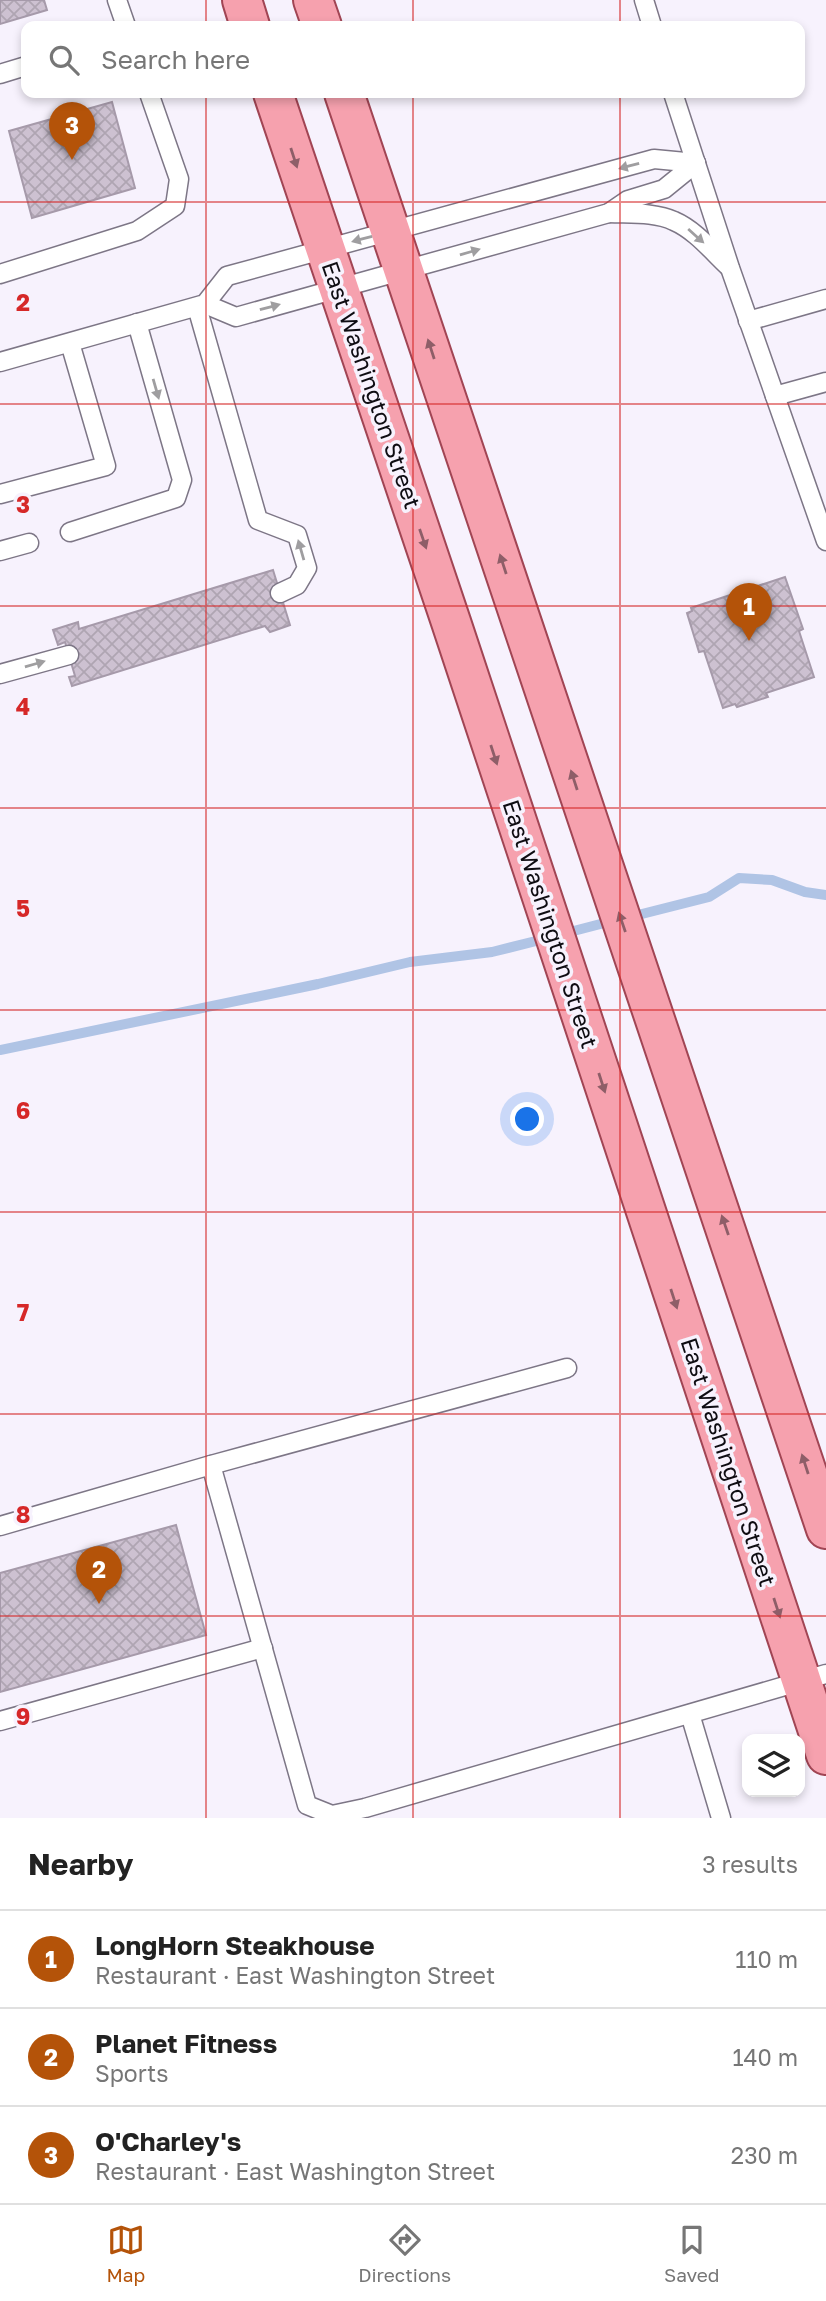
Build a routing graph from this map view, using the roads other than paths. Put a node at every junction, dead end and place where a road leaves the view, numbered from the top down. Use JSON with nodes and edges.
{"nodes":[{"id":1,"x":117,"y":0,"type":"edge"},
{"id":2,"x":242,"y":0,"type":"edge"},
{"id":3,"x":313,"y":0,"type":"edge"},
{"id":4,"x":643,"y":0,"type":"edge"},
{"id":5,"x":124,"y":21,"type":"edge"},
{"id":6,"x":248,"y":21,"type":"edge"},
{"id":7,"x":320,"y":21,"type":"edge"},
{"id":8,"x":650,"y":21,"type":"edge"},
{"id":9,"x":21,"y":68,"type":"edge"},
{"id":10,"x":0,"y":74,"type":"edge"},
{"id":11,"x":151,"y":98,"type":"edge"},
{"id":12,"x":274,"y":98,"type":"edge"},
{"id":13,"x":346,"y":98,"type":"edge"},
{"id":14,"x":675,"y":98,"type":"edge"},
{"id":15,"x":696,"y":163,"type":"junction"},
{"id":16,"x":609,"y":213,"type":"junction"},
{"id":17,"x":391,"y":231,"type":"junction"},
{"id":18,"x":325,"y":250,"type":"junction"},
{"id":19,"x":730,"y":268,"type":"junction"},
{"id":20,"x":404,"y":270,"type":"junction"},
{"id":21,"x":0,"y":274,"type":"edge"},
{"id":22,"x":338,"y":288,"type":"junction"},
{"id":23,"x":826,"y":299,"type":"edge"},
{"id":24,"x":201,"y":305,"type":"junction"},
{"id":25,"x":748,"y":320,"type":"junction"},
{"id":26,"x":137,"y":323,"type":"junction"},
{"id":27,"x":70,"y":343,"type":"junction"},
{"id":28,"x":0,"y":362,"type":"edge"},
{"id":29,"x":826,"y":382,"type":"edge"},
{"id":30,"x":775,"y":396,"type":"junction"},
{"id":31,"x":0,"y":494,"type":"edge"},
{"id":32,"x":70,"y":532,"type":"dead end"},
{"id":33,"x":826,"y":541,"type":"edge"},
{"id":34,"x":29,"y":543,"type":"dead end"},
{"id":35,"x":0,"y":551,"type":"edge"},
{"id":36,"x":280,"y":593,"type":"dead end"},
{"id":37,"x":69,"y":655,"type":"dead end"},
{"id":38,"x":0,"y":674,"type":"edge"},
{"id":39,"x":566,"y":1368,"type":"dead end"},
{"id":40,"x":211,"y":1465,"type":"junction"},
{"id":41,"x":0,"y":1526,"type":"edge"},
{"id":42,"x":826,"y":1529,"type":"edge"},
{"id":43,"x":263,"y":1648,"type":"junction"},
{"id":44,"x":814,"y":1678,"type":"edge"},
{"id":45,"x":691,"y":1714,"type":"junction"},
{"id":46,"x":0,"y":1721,"type":"edge"},
{"id":47,"x":826,"y":1755,"type":"edge"},
{"id":48,"x":366,"y":1813,"type":"edge"},
{"id":49,"x":721,"y":1818,"type":"edge"}],
"edges":[{"from":1,"to":5,"type":"lane"},
{"from":2,"to":6,"type":"main road"},
{"from":3,"to":7,"type":"main road"},
{"from":4,"to":8,"type":"lane"},
{"from":9,"to":10,"type":"lane"},
{"from":11,"to":21,"type":"lane"},
{"from":12,"to":18,"type":"main road","name":"East Washington Street","one_way":true},
{"from":13,"to":17,"type":"main road"},
{"from":14,"to":15,"type":"lane"},
{"from":15,"to":16,"type":"lane"},
{"from":15,"to":17,"type":"lane","one_way":true},
{"from":15,"to":19,"type":"lane"},
{"from":16,"to":19,"type":"lane","one_way":true},
{"from":20,"to":16,"type":"lane","one_way":true},
{"from":17,"to":18,"type":"lane","one_way":true},
{"from":17,"to":20,"type":"main road"},
{"from":18,"to":22,"type":"main road","name":"East Washington Street"},
{"from":18,"to":24,"type":"lane"},
{"from":19,"to":25,"type":"lane"},
{"from":20,"to":22,"type":"lane"},
{"from":42,"to":20,"type":"main road","one_way":true},
{"from":24,"to":22,"type":"lane","one_way":true},
{"from":22,"to":44,"type":"main road","name":"East Washington Street","one_way":true},
{"from":23,"to":25,"type":"lane"},
{"from":24,"to":26,"type":"lane"},
{"from":36,"to":24,"type":"lane","one_way":true},
{"from":25,"to":30,"type":"lane"},
{"from":26,"to":27,"type":"lane"},
{"from":26,"to":32,"type":"lane","one_way":true},
{"from":27,"to":28,"type":"lane"},
{"from":27,"to":31,"type":"lane"},
{"from":29,"to":30,"type":"lane"},
{"from":30,"to":33,"type":"lane"},
{"from":34,"to":35,"type":"lane"},
{"from":38,"to":37,"type":"lane","one_way":true},
{"from":39,"to":40,"type":"lane"},
{"from":40,"to":41,"type":"lane"},
{"from":40,"to":43,"type":"lane"},
{"from":43,"to":46,"type":"lane"},
{"from":43,"to":48,"type":"lane"},
{"from":44,"to":45,"type":"lane"},
{"from":44,"to":47,"type":"main road","name":"East Washington Street"},
{"from":45,"to":48,"type":"lane"},
{"from":45,"to":49,"type":"lane"}]}
